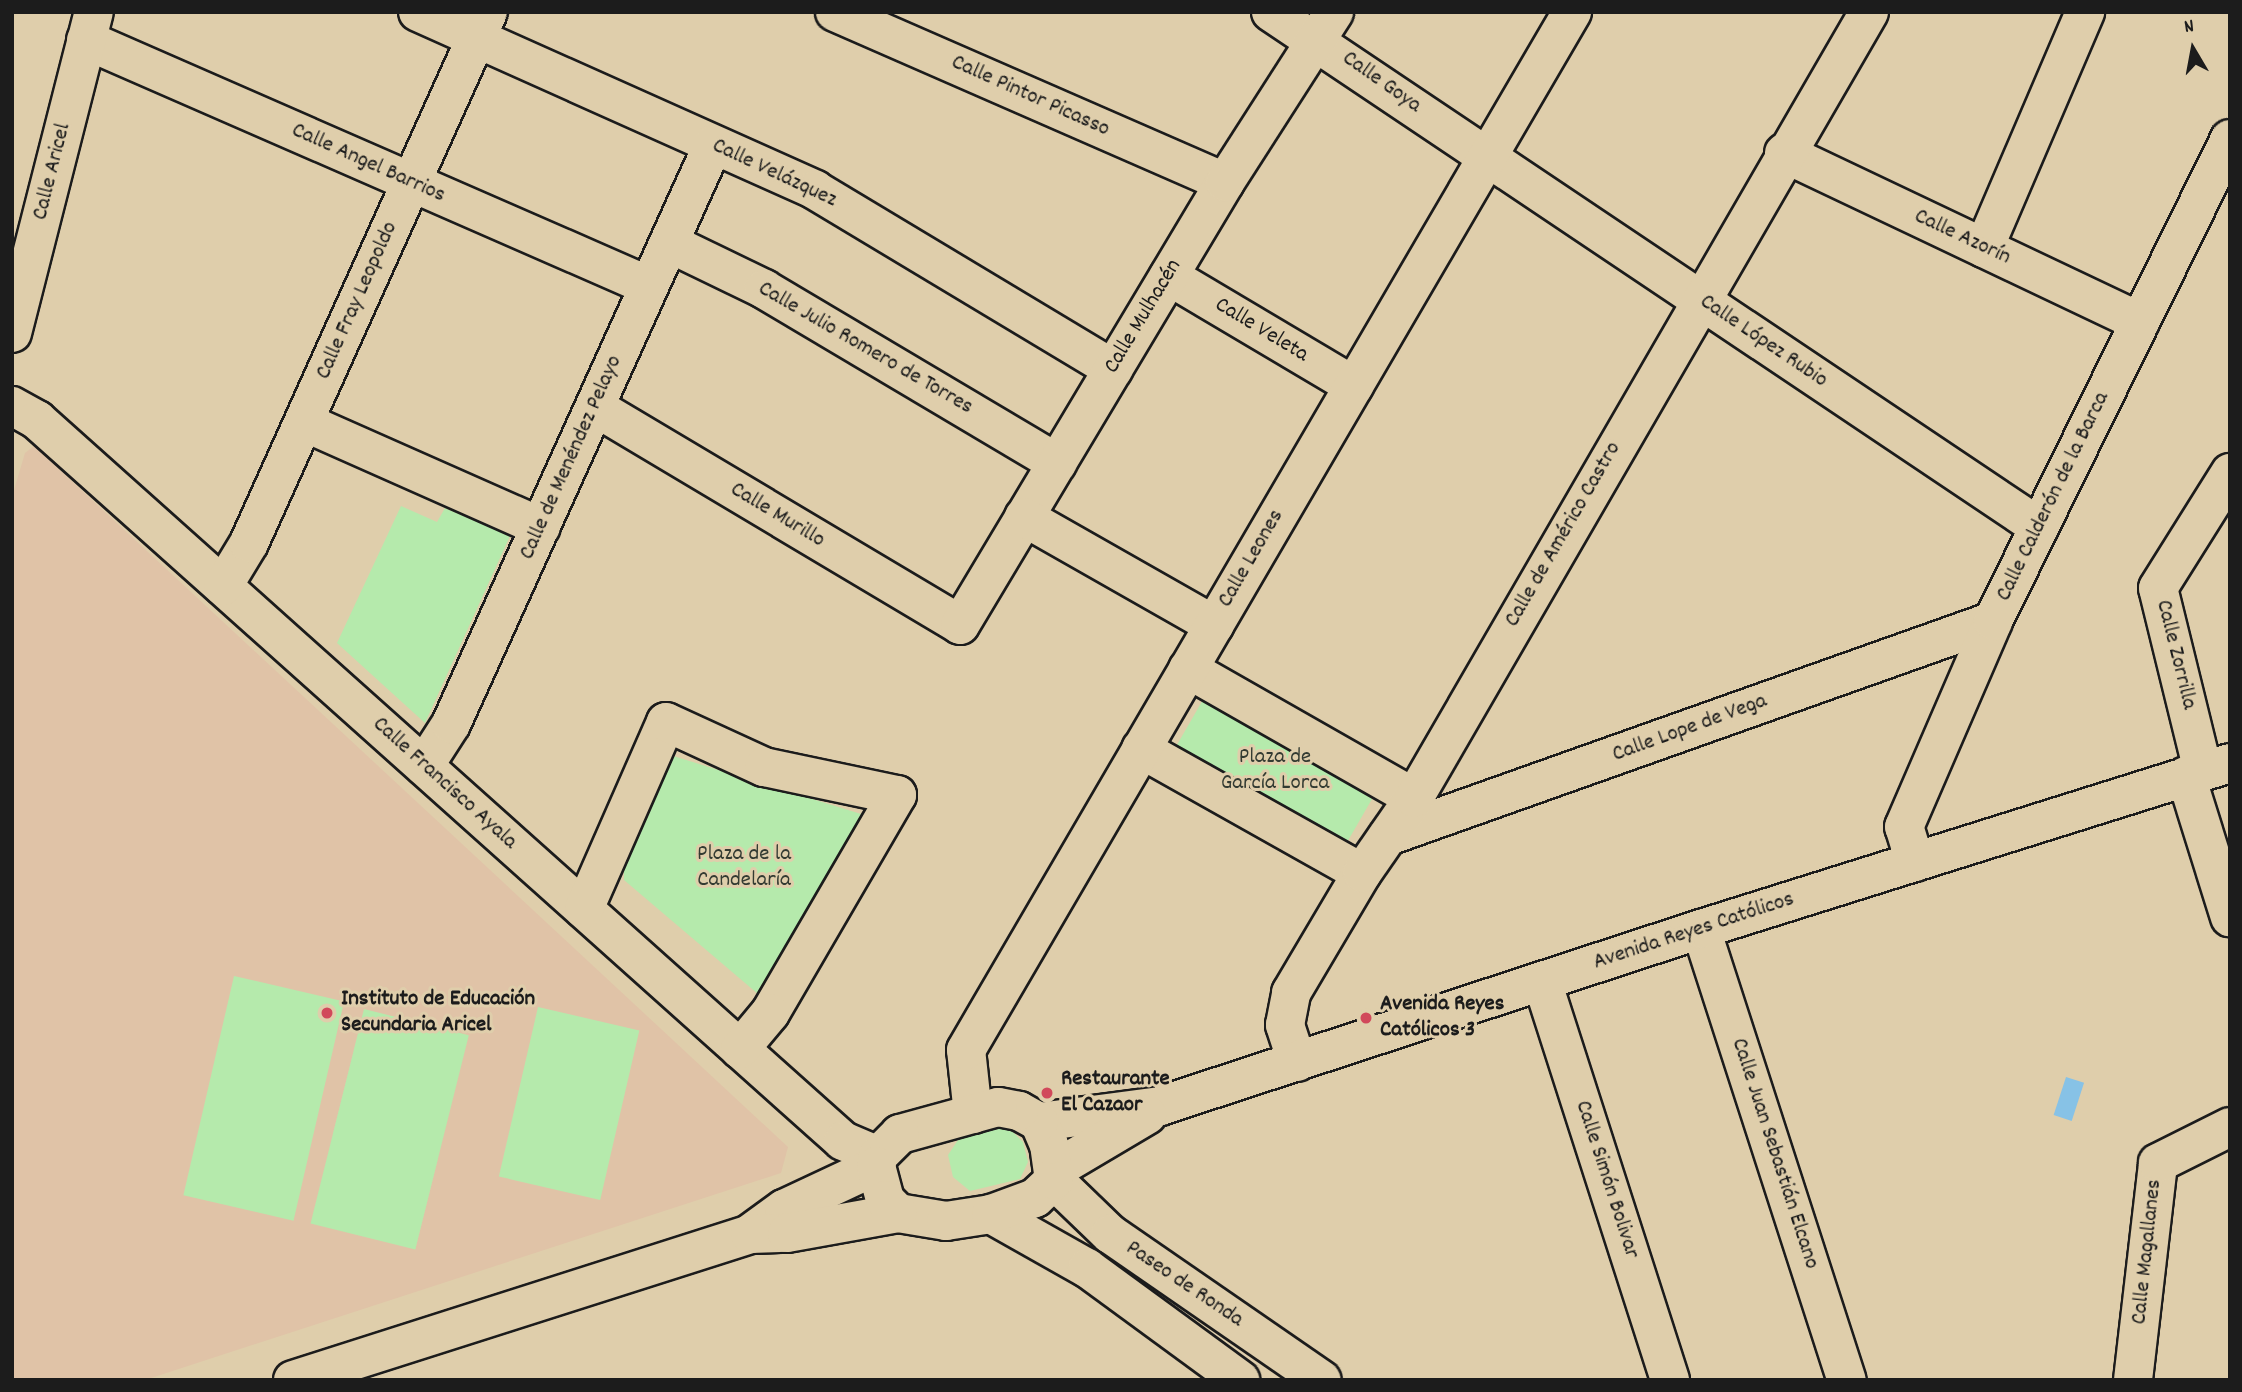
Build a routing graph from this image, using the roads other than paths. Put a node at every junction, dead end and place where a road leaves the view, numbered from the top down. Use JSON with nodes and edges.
{"nodes":[{"id":1,"x":418,"y":12,"type":"edge"},
{"id":2,"x":835,"y":12,"type":"edge"},
{"id":3,"x":1572,"y":12,"type":"edge"},
{"id":4,"x":1869,"y":12,"type":"edge"},
{"id":5,"x":2085,"y":12,"type":"edge"},
{"id":6,"x":1274,"y":13,"type":"edge"},
{"id":7,"x":482,"y":25,"type":"edge"},
{"id":8,"x":1325,"y":25,"type":"edge"},
{"id":9,"x":90,"y":26,"type":"edge"},
{"id":10,"x":2230,"y":139,"type":"edge"},
{"id":11,"x":713,"y":145,"type":"junction"},
{"id":12,"x":1784,"y":153,"type":"junction"},
{"id":13,"x":1488,"y":158,"type":"junction"},
{"id":14,"x":2221,"y":180,"type":"edge"},
{"id":15,"x":1225,"y":182,"type":"junction"},
{"id":16,"x":411,"y":183,"type":"junction"},
{"id":17,"x":669,"y":243,"type":"junction"},
{"id":18,"x":1984,"y":248,"type":"junction"},
{"id":19,"x":1169,"y":276,"type":"junction"},
{"id":20,"x":649,"y":286,"type":"junction"},
{"id":21,"x":1699,"y":299,"type":"junction"},
{"id":22,"x":2140,"y":322,"type":"junction"},
{"id":23,"x":12,"y":333,"type":"edge"},
{"id":24,"x":1113,"y":369,"type":"junction"},
{"id":25,"x":1354,"y":386,"type":"junction"},
{"id":26,"x":12,"y":406,"type":"edge"},
{"id":27,"x":595,"y":407,"type":"junction"},
{"id":28,"x":304,"y":422,"type":"junction"},
{"id":29,"x":1057,"y":463,"type":"junction"},
{"id":30,"x":2230,"y":473,"type":"edge"},
{"id":31,"x":1024,"y":517,"type":"junction"},
{"id":32,"x":541,"y":527,"type":"junction"},
{"id":33,"x":2039,"y":527,"type":"junction"},
{"id":34,"x":223,"y":586,"type":"junction"},
{"id":35,"x":1993,"y":621,"type":"junction"},
{"id":36,"x":960,"y":625,"type":"joint"},
{"id":37,"x":1214,"y":625,"type":"junction"},
{"id":38,"x":1188,"y":669,"type":"junction"},
{"id":39,"x":1141,"y":749,"type":"junction"},
{"id":40,"x":424,"y":766,"type":"junction"},
{"id":41,"x":2206,"y":770,"type":"edge"},
{"id":42,"x":1414,"y":798,"type":"junction"},
{"id":43,"x":1388,"y":836,"type":"junction"},
{"id":44,"x":1915,"y":862,"type":"junction"},
{"id":45,"x":1362,"y":873,"type":"junction"},
{"id":46,"x":584,"y":909,"type":"junction"},
{"id":47,"x":2230,"y":917,"type":"edge"},
{"id":48,"x":1701,"y":929,"type":"junction"},
{"id":49,"x":1542,"y":981,"type":"junction"},
{"id":50,"x":740,"y":1049,"type":"junction"},
{"id":51,"x":1297,"y":1062,"type":"junction"},
{"id":52,"x":1160,"y":1106,"type":"junction"},
{"id":53,"x":974,"y":1114,"type":"junction"},
{"id":54,"x":1038,"y":1122,"type":"junction"},
{"id":55,"x":2230,"y":1127,"type":"edge"},
{"id":56,"x":877,"y":1161,"type":"junction"},
{"id":57,"x":1055,"y":1175,"type":"junction"},
{"id":58,"x":898,"y":1213,"type":"junction"},
{"id":59,"x":991,"y":1214,"type":"junction"},
{"id":60,"x":750,"y":1234,"type":"junction"},
{"id":61,"x":293,"y":1380,"type":"edge"},
{"id":62,"x":1240,"y":1380,"type":"edge"},
{"id":63,"x":1322,"y":1380,"type":"edge"},
{"id":64,"x":1670,"y":1380,"type":"edge"},
{"id":65,"x":1847,"y":1380,"type":"edge"},
{"id":66,"x":2133,"y":1380,"type":"edge"}],
"edges":[{"from":1,"to":7,"type":"street","name":"Calle Velázquez"},
{"from":2,"to":15,"type":"street","name":"Calle Pintor Picasso"},
{"from":3,"to":13,"type":"street","name":"Calle Leones"},
{"from":4,"to":12,"type":"street","name":"Calle de Américo Castro"},
{"from":5,"to":18,"type":"street"},
{"from":6,"to":8,"type":"street","name":"Calle Goya"},
{"from":7,"to":11,"type":"street","name":"Calle Velázquez"},
{"from":7,"to":16,"type":"street","name":"Calle Fray Leopoldo"},
{"from":8,"to":13,"type":"street","name":"Calle Goya"},
{"from":8,"to":15,"type":"street","name":"Calle Mulhacén"},
{"from":9,"to":16,"type":"street","name":"Calle Angel Barrios"},
{"from":9,"to":23,"type":"street","name":"Calle Aricel"},
{"from":10,"to":14,"type":"street","name":"Calle Calderón de la Barca"},
{"from":11,"to":17,"type":"street","name":"Calle de Menéndez Pelayo"},
{"from":11,"to":24,"type":"street","name":"Calle Velázquez"},
{"from":12,"to":18,"type":"street","name":"Calle Azorín"},
{"from":12,"to":21,"type":"street","name":"Calle de Américo Castro"},
{"from":13,"to":21,"type":"street","name":"Calle López Rubio"},
{"from":13,"to":25,"type":"street","name":"Calle Leones"},
{"from":14,"to":22,"type":"street","name":"Calle Calderón de la Barca"},
{"from":15,"to":19,"type":"street","name":"Calle Mulhacén"},
{"from":16,"to":20,"type":"street","name":"Calle Angel Barrios"},
{"from":16,"to":28,"type":"street","name":"Calle Fray Leopoldo"},
{"from":17,"to":20,"type":"street","name":"Calle de Menéndez Pelayo"},
{"from":17,"to":29,"type":"street","name":"Calle Julio Romero de Torres"},
{"from":18,"to":22,"type":"street","name":"Calle Azorín"},
{"from":19,"to":24,"type":"street","name":"Calle Mulhacén"},
{"from":19,"to":25,"type":"street","name":"Calle Veleta"},
{"from":20,"to":27,"type":"street","name":"Calle de Menéndez Pelayo"},
{"from":21,"to":33,"type":"street","name":"Calle López Rubio"},
{"from":21,"to":42,"type":"street","name":"Calle de Américo Castro"},
{"from":22,"to":33,"type":"street","name":"Calle Calderón de la Barca"},
{"from":24,"to":29,"type":"street","name":"Calle Mulhacén"},
{"from":25,"to":37,"type":"street","name":"Calle Leones"},
{"from":26,"to":34,"type":"street","name":"Calle Francisco Ayala"},
{"from":27,"to":32,"type":"street","name":"Calle de Menéndez Pelayo"},
{"from":27,"to":36,"type":"street","name":"Calle Murillo"},
{"from":28,"to":32,"type":"street"},
{"from":28,"to":34,"type":"street","name":"Calle Fray Leopoldo"},
{"from":29,"to":31,"type":"street","name":"Calle Mulhacén"},
{"from":30,"to":41,"type":"street","name":"Calle Zorrilla"},
{"from":31,"to":36,"type":"street","name":"Calle Mulhacén"},
{"from":31,"to":37,"type":"street"},
{"from":32,"to":40,"type":"street","name":"Calle de Menéndez Pelayo"},
{"from":33,"to":35,"type":"street","name":"Calle Calderón de la Barca"},
{"from":34,"to":40,"type":"street","name":"Calle Francisco Ayala"},
{"from":35,"to":43,"type":"street","name":"Calle Lope de Vega"},
{"from":35,"to":44,"type":"street","name":"Calle Calderón de la Barca"},
{"from":37,"to":38,"type":"street","name":"Calle Leones"},
{"from":38,"to":39,"type":"street","name":"Calle Leones"},
{"from":38,"to":42,"type":"street"},
{"from":39,"to":45,"type":"street"},
{"from":39,"to":53,"type":"street","name":"Calle Leones"},
{"from":40,"to":46,"type":"street","name":"Calle Francisco Ayala"},
{"from":41,"to":44,"type":"street","name":"Avenida Reyes Católicos"},
{"from":41,"to":47,"type":"street","name":"Calle Zorrilla"},
{"from":42,"to":43,"type":"street","name":"Calle de Américo Castro"},
{"from":43,"to":45,"type":"street","name":"Calle de Américo Castro"},
{"from":44,"to":48,"type":"street","name":"Avenida Reyes Católicos"},
{"from":45,"to":51,"type":"street","name":"Calle de Américo Castro"},
{"from":46,"to":50,"type":"street","name":"Calle Francisco Ayala"},
{"from":46,"to":50,"type":"street"},
{"from":48,"to":49,"type":"street","name":"Avenida Reyes Católicos"},
{"from":48,"to":65,"type":"street","name":"Calle Juan Sebastián Elcano"},
{"from":49,"to":51,"type":"street","name":"Avenida Reyes Católicos"},
{"from":49,"to":64,"type":"street","name":"Calle Simón Bolivar"},
{"from":50,"to":56,"type":"street","name":"Calle Francisco Ayala"},
{"from":51,"to":52,"type":"street","name":"Avenida Reyes Católicos"},
{"from":52,"to":54,"type":"street","name":"Avenida Reyes Católicos"},
{"from":52,"to":57,"type":"street","name":"Avenida Reyes Católicos"},
{"from":53,"to":54,"type":"street"},
{"from":53,"to":56,"type":"street"},
{"from":54,"to":57,"type":"street"},
{"from":55,"to":66,"type":"street","name":"Calle Magallanes"},
{"from":56,"to":58,"type":"street"},
{"from":56,"to":60,"type":"street"},
{"from":57,"to":59,"type":"street"},
{"from":57,"to":63,"type":"street","name":"Paseo de Ronda"},
{"from":58,"to":59,"type":"street"},
{"from":58,"to":60,"type":"street"},
{"from":59,"to":62,"type":"street","name":"Paseo de Ronda"},
{"from":60,"to":61,"type":"street"}]}
